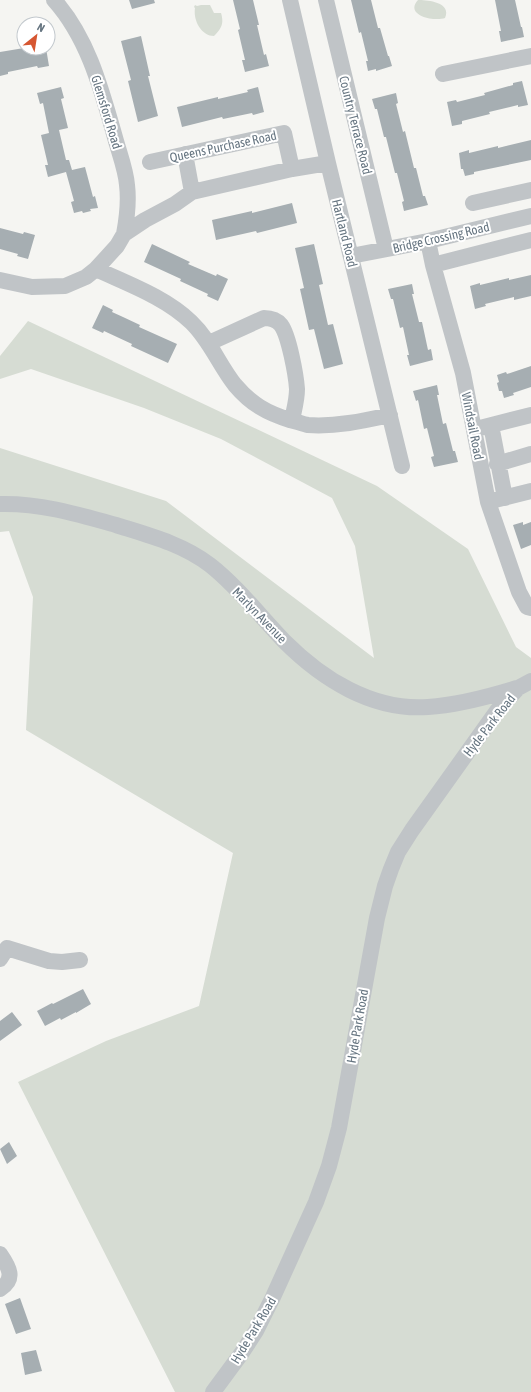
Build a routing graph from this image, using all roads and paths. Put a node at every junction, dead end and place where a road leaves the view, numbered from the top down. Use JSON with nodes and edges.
{"nodes":[{"id":1,"x":290,"y":0,"type":"edge"},
{"id":2,"x":326,"y":0,"type":"edge"},
{"id":3,"x":56,"y":1,"type":"edge"},
{"id":4,"x":531,"y":56,"type":"edge"},
{"id":5,"x":443,"y":74,"type":"dead end"},
{"id":6,"x":185,"y":154,"type":"junction"},
{"id":7,"x":150,"y":162,"type":"dead end"},
{"id":8,"x":328,"y":163,"type":"junction"},
{"id":9,"x":292,"y":169,"type":"junction"},
{"id":10,"x":531,"y":190,"type":"edge"},
{"id":11,"x":192,"y":192,"type":"junction"},
{"id":12,"x":473,"y":204,"type":"dead end"},
{"id":13,"x":531,"y":216,"type":"edge"},
{"id":14,"x":124,"y":234,"type":"junction"},
{"id":15,"x":531,"y":240,"type":"edge"},
{"id":16,"x":428,"y":241,"type":"junction"},
{"id":17,"x":386,"y":249,"type":"junction"},
{"id":18,"x":351,"y":256,"type":"junction"},
{"id":19,"x":433,"y":265,"type":"junction"},
{"id":20,"x":96,"y":269,"type":"junction"},
{"id":21,"x":0,"y":280,"type":"edge"},
{"id":22,"x":209,"y":343,"type":"junction"},
{"id":23,"x":531,"y":414,"type":"edge"},
{"id":24,"x":390,"y":415,"type":"junction"},
{"id":25,"x":292,"y":420,"type":"junction"},
{"id":26,"x":491,"y":425,"type":"junction"},
{"id":27,"x":474,"y":430,"type":"junction"},
{"id":28,"x":531,"y":454,"type":"edge"},
{"id":29,"x":497,"y":464,"type":"junction"},
{"id":30,"x":402,"y":466,"type":"dead end"},
{"id":31,"x":531,"y":491,"type":"edge"},
{"id":32,"x":505,"y":498,"type":"junction"},
{"id":33,"x":488,"y":502,"type":"junction"},
{"id":34,"x":0,"y":504,"type":"edge"},
{"id":35,"x":529,"y":608,"type":"edge"},
{"id":36,"x":525,"y":684,"type":"edge"},
{"id":37,"x":3,"y":954,"type":"edge"},
{"id":38,"x":80,"y":960,"type":"dead end"},
{"id":39,"x":0,"y":1254,"type":"edge"},
{"id":40,"x":0,"y":1289,"type":"edge"},
{"id":41,"x":213,"y":1392,"type":"edge"}],
"edges":[{"from":1,"to":8,"type":"street","name":"Hartland Road"},
{"from":2,"to":17,"type":"street","name":"Country Terrace Road"},
{"from":3,"to":14,"type":"street","name":"Glemsford Road"},
{"from":4,"to":5,"type":"street"},
{"from":6,"to":7,"type":"street","name":"Queens Purchase Road"},
{"from":6,"to":9,"type":"street","name":"Queens Purchase Road"},
{"from":6,"to":11,"type":"street"},
{"from":8,"to":9,"type":"street"},
{"from":8,"to":18,"type":"street","name":"Hartland Road"},
{"from":9,"to":11,"type":"street"},
{"from":10,"to":12,"type":"street"},
{"from":11,"to":14,"type":"street"},
{"from":13,"to":16,"type":"street","name":"Bridge Crossing Road"},
{"from":14,"to":20,"type":"street"},
{"from":15,"to":19,"type":"street"},
{"from":16,"to":17,"type":"street","name":"Bridge Crossing Road"},
{"from":16,"to":19,"type":"street","name":"Windsail Road"},
{"from":17,"to":18,"type":"street","name":"Bridge Crossing Road"},
{"from":18,"to":24,"type":"street","name":"Hartland Road"},
{"from":19,"to":27,"type":"street","name":"Windsail Road"},
{"from":20,"to":21,"type":"street"},
{"from":20,"to":22,"type":"street"},
{"from":22,"to":25,"type":"street"},
{"from":22,"to":25,"type":"street"},
{"from":23,"to":26,"type":"street"},
{"from":24,"to":25,"type":"street"},
{"from":24,"to":30,"type":"street","name":"Hartland Road"},
{"from":26,"to":27,"type":"street"},
{"from":26,"to":29,"type":"street"},
{"from":27,"to":33,"type":"street","name":"Windsail Road"},
{"from":28,"to":29,"type":"street"},
{"from":29,"to":32,"type":"street"},
{"from":31,"to":32,"type":"street"},
{"from":32,"to":33,"type":"street"},
{"from":33,"to":35,"type":"street","name":"Windsail Road"},
{"from":34,"to":36,"type":"street","name":"Marlyn Avenue"},
{"from":36,"to":41,"type":"street","name":"Hyde Park Road"},
{"from":37,"to":38,"type":"street"},
{"from":39,"to":40,"type":"street"}]}
